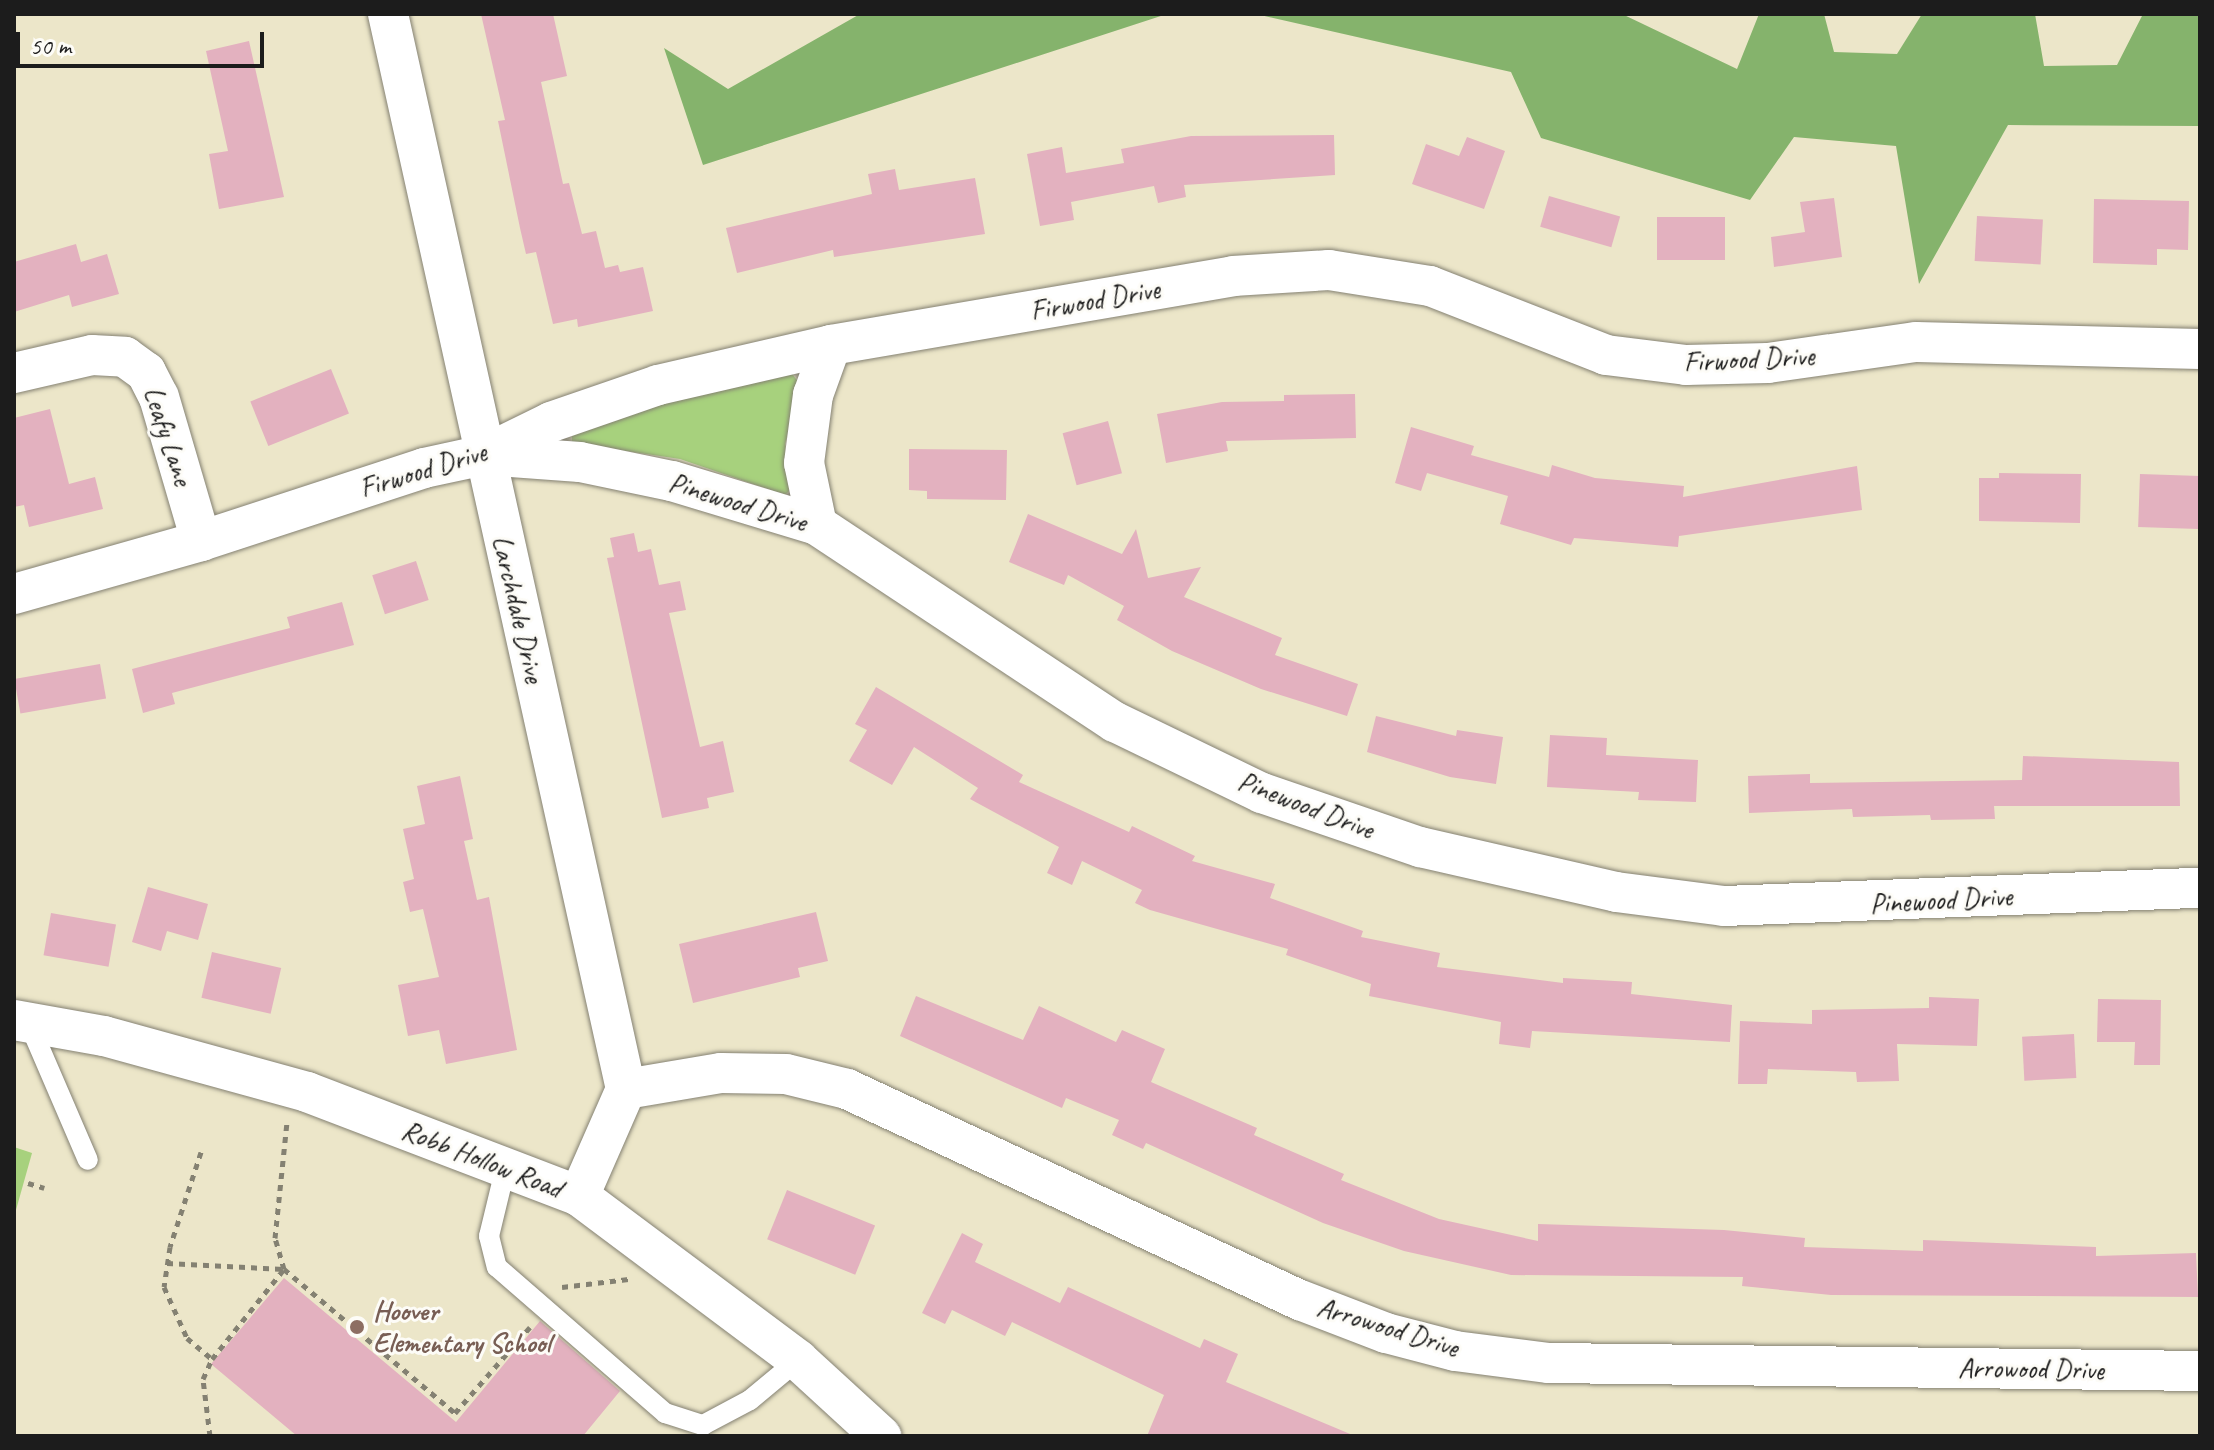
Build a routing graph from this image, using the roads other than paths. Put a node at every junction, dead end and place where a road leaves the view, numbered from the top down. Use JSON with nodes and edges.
{"nodes":[{"id":1,"x":388,"y":14,"type":"edge"},
{"id":2,"x":831,"y":345,"type":"junction"},
{"id":3,"x":2200,"y":349,"type":"edge"},
{"id":4,"x":14,"y":373,"type":"edge"},
{"id":5,"x":484,"y":455,"type":"junction"},
{"id":6,"x":817,"y":525,"type":"junction"},
{"id":7,"x":201,"y":541,"type":"junction"},
{"id":8,"x":14,"y":594,"type":"edge"},
{"id":9,"x":2200,"y":888,"type":"edge"},
{"id":10,"x":21,"y":1020,"type":"edge"},
{"id":11,"x":626,"y":1089,"type":"junction"},
{"id":12,"x":88,"y":1160,"type":"dead end"},
{"id":13,"x":505,"y":1170,"type":"junction"},
{"id":14,"x":579,"y":1196,"type":"junction"},
{"id":15,"x":798,"y":1360,"type":"junction"},
{"id":16,"x":2200,"y":1371,"type":"edge"},
{"id":17,"x":881,"y":1436,"type":"edge"}],
"edges":[{"from":1,"to":5,"type":"street","name":"Larchdale Drive"},
{"from":2,"to":3,"type":"street","name":"Firwood Drive"},
{"from":2,"to":5,"type":"street","name":"Firwood Drive"},
{"from":2,"to":6,"type":"street"},
{"from":4,"to":7,"type":"street","name":"Leafy Lane"},
{"from":5,"to":6,"type":"street","name":"Pinewood Drive"},
{"from":5,"to":7,"type":"street","name":"Firwood Drive"},
{"from":5,"to":11,"type":"street","name":"Larchdale Drive"},
{"from":6,"to":9,"type":"street","name":"Pinewood Drive"},
{"from":7,"to":8,"type":"street","name":"Firwood Drive"},
{"from":10,"to":12,"type":"lane"},
{"from":10,"to":13,"type":"street","name":"Robb Hollow Road"},
{"from":11,"to":14,"type":"street"},
{"from":11,"to":16,"type":"street","name":"Arrowood Drive"},
{"from":13,"to":14,"type":"street","name":"Robb Hollow Road"},
{"from":13,"to":15,"type":"lane"},
{"from":14,"to":15,"type":"street","name":"Robb Hollow Road"},
{"from":15,"to":17,"type":"street","name":"Robb Hollow Road"}]}
